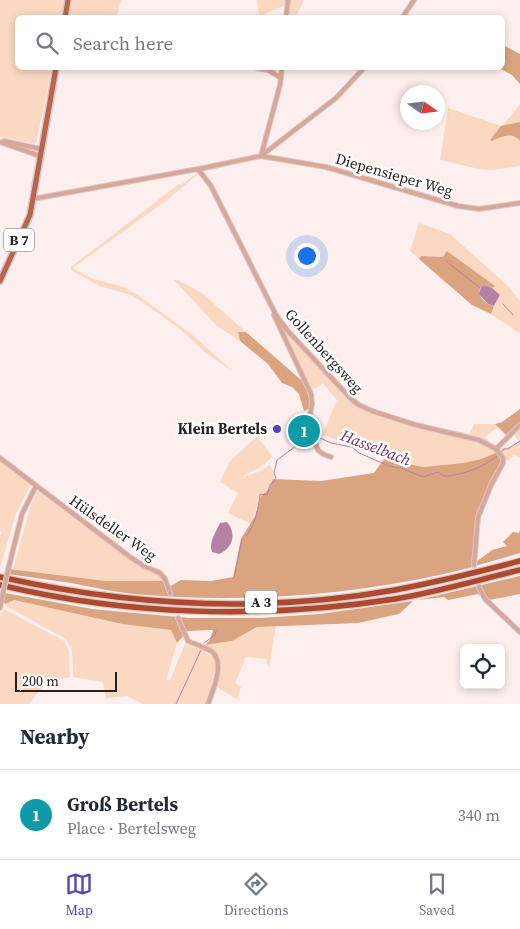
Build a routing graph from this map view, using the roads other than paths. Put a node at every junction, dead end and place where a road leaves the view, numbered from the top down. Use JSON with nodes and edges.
{"nodes":[{"id":1,"x":68,"y":0,"type":"edge"},
{"id":2,"x":288,"y":0,"type":"edge"},
{"id":3,"x":414,"y":0,"type":"edge"},
{"id":4,"x":66,"y":15,"type":"edge"},
{"id":5,"x":286,"y":15,"type":"edge"},
{"id":6,"x":404,"y":15,"type":"edge"},
{"id":7,"x":56,"y":70,"type":"edge"},
{"id":8,"x":268,"y":70,"type":"edge"},
{"id":9,"x":282,"y":70,"type":"edge"},
{"id":10,"x":362,"y":70,"type":"edge"},
{"id":11,"x":281,"y":78,"type":"junction"},
{"id":12,"x":0,"y":141,"type":"edge"},
{"id":13,"x":41,"y":149,"type":"junction"},
{"id":14,"x":40,"y":156,"type":"junction"},
{"id":15,"x":262,"y":156,"type":"junction"},
{"id":16,"x":198,"y":170,"type":"junction"},
{"id":17,"x":33,"y":198,"type":"junction"},
{"id":18,"x":520,"y":203,"type":"edge"},
{"id":19,"x":0,"y":281,"type":"edge"},
{"id":20,"x":273,"y":310,"type":"junction"},
{"id":21,"x":520,"y":425,"type":"edge"},
{"id":22,"x":497,"y":450,"type":"junction"},
{"id":23,"x":331,"y":457,"type":"dead end"},
{"id":24,"x":0,"y":458,"type":"edge"},
{"id":25,"x":36,"y":486,"type":"junction"},
{"id":26,"x":520,"y":561,"type":"edge"},
{"id":27,"x":474,"y":564,"type":"tunnel mouth"},
{"id":28,"x":520,"y":570,"type":"edge"},
{"id":29,"x":0,"y":577,"type":"edge"},
{"id":30,"x":0,"y":585,"type":"edge"},
{"id":31,"x":479,"y":587,"type":"tunnel mouth"},
{"id":32,"x":170,"y":593,"type":"tunnel mouth"},
{"id":33,"x":0,"y":608,"type":"edge"},
{"id":34,"x":178,"y":618,"type":"tunnel mouth"},
{"id":35,"x":520,"y":632,"type":"edge"},
{"id":36,"x":208,"y":704,"type":"edge"}],
"edges":[{"from":1,"to":4,"type":"main road"},
{"from":2,"to":5,"type":"street"},
{"from":3,"to":6,"type":"street"},
{"from":7,"to":13,"type":"main road","number":"B 7"},
{"from":8,"to":11,"type":"street"},
{"from":9,"to":11,"type":"street"},
{"from":10,"to":15,"type":"street"},
{"from":11,"to":15,"type":"street"},
{"from":12,"to":13,"type":"street"},
{"from":12,"to":14,"type":"street"},
{"from":13,"to":14,"type":"main road","number":"B 7"},
{"from":14,"to":17,"type":"main road","number":"B 7"},
{"from":15,"to":16,"type":"street"},
{"from":15,"to":18,"type":"street","name":"Diepensieper Weg"},
{"from":16,"to":17,"type":"street"},
{"from":16,"to":20,"type":"street","name":"Gollenbergsweg"},
{"from":17,"to":19,"type":"main road","number":"B 7"},
{"from":20,"to":22,"type":"street","name":"Gollenbergsweg"},
{"from":20,"to":23,"type":"street"},
{"from":21,"to":22,"type":"street"},
{"from":22,"to":27,"type":"street","name":"Gollenbergsweg"},
{"from":24,"to":25,"type":"street","name":"Hülsdeller Weg"},
{"from":25,"to":32,"type":"street","name":"Hülsdeller Weg"},
{"from":25,"to":33,"type":"street","bridge":true},
{"from":26,"to":29,"type":"highway","number":"A 3"},
{"from":28,"to":30,"type":"highway","number":"A 3"},
{"from":31,"to":35,"type":"street"},
{"from":34,"to":36,"type":"street"}]}
